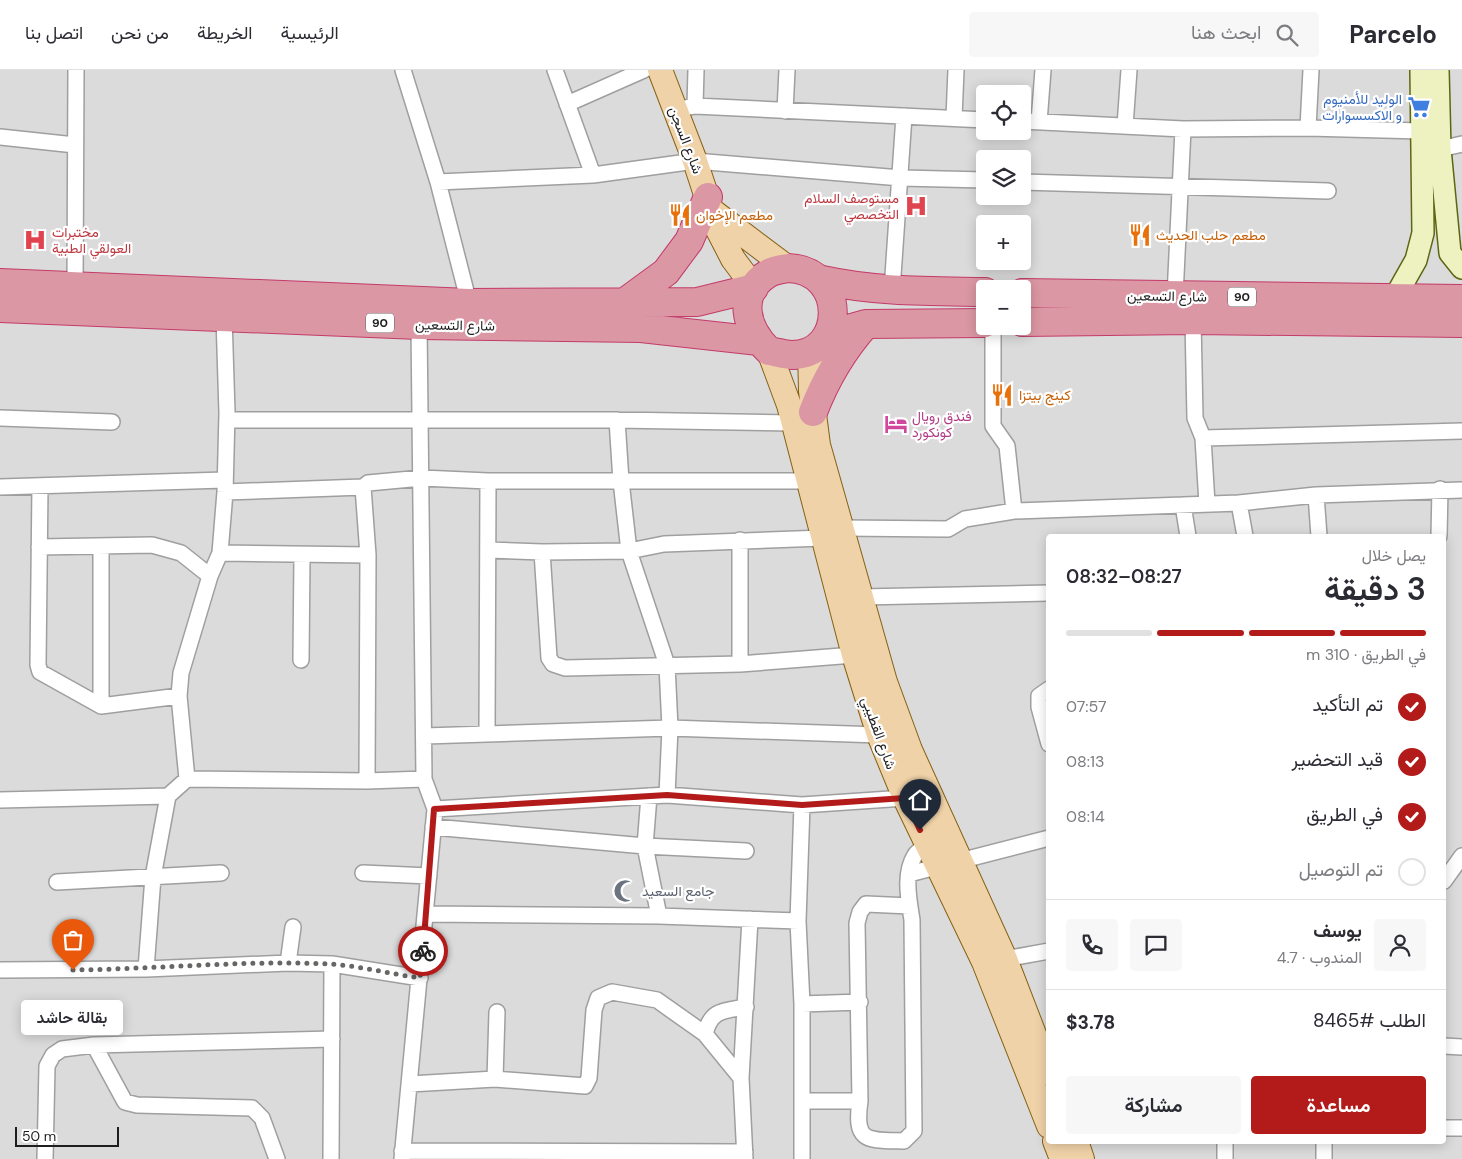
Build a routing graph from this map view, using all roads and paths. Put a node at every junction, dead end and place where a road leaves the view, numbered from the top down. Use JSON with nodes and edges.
{"nodes":[{"id":1,"x":76,"y":70,"type":"edge"},
{"id":2,"x":403,"y":70,"type":"edge"},
{"id":3,"x":555,"y":70,"type":"edge"},
{"id":4,"x":644,"y":70,"type":"edge"},
{"id":5,"x":660,"y":70,"type":"edge"},
{"id":6,"x":696,"y":70,"type":"edge"},
{"id":7,"x":787,"y":70,"type":"edge"},
{"id":8,"x":956,"y":70,"type":"edge"},
{"id":9,"x":1043,"y":70,"type":"edge"},
{"id":10,"x":1129,"y":70,"type":"edge"},
{"id":11,"x":1311,"y":70,"type":"edge"},
{"id":12,"x":1421,"y":70,"type":"edge"},
{"id":13,"x":1438,"y":70,"type":"edge"},
{"id":14,"x":567,"y":104,"type":"junction"},
{"id":15,"x":685,"y":108,"type":"junction"},
{"id":16,"x":785,"y":111,"type":"junction"},
{"id":17,"x":904,"y":116,"type":"junction"},
{"id":18,"x":954,"y":118,"type":"junction"},
{"id":19,"x":976,"y":119,"type":"edge"},
{"id":20,"x":1031,"y":122,"type":"edge"},
{"id":21,"x":1040,"y":122,"type":"junction"},
{"id":22,"x":1125,"y":126,"type":"junction"},
{"id":23,"x":1308,"y":128,"type":"junction"},
{"id":24,"x":1183,"y":129,"type":"junction"},
{"id":25,"x":1421,"y":131,"type":"junction"},
{"id":26,"x":0,"y":137,"type":"edge"},
{"id":27,"x":1462,"y":144,"type":"edge"},
{"id":28,"x":75,"y":145,"type":"junction"},
{"id":29,"x":1440,"y":149,"type":"junction"},
{"id":30,"x":695,"y":161,"type":"junction"},
{"id":31,"x":593,"y":175,"type":"junction"},
{"id":32,"x":901,"y":178,"type":"junction"},
{"id":33,"x":976,"y":180,"type":"edge"},
{"id":34,"x":438,"y":182,"type":"junction"},
{"id":35,"x":1031,"y":182,"type":"edge"},
{"id":36,"x":1179,"y":186,"type":"junction"},
{"id":37,"x":1328,"y":191,"type":"dead end"},
{"id":38,"x":710,"y":204,"type":"junction"},
{"id":39,"x":788,"y":268,"type":"junction"},
{"id":40,"x":1462,"y":268,"type":"edge"},
{"id":41,"x":822,"y":280,"type":"junction"},
{"id":42,"x":0,"y":283,"type":"edge"},
{"id":43,"x":75,"y":286,"type":"junction"},
{"id":44,"x":754,"y":288,"type":"junction"},
{"id":45,"x":892,"y":290,"type":"junction"},
{"id":46,"x":976,"y":292,"type":"edge"},
{"id":47,"x":1031,"y":293,"type":"edge"},
{"id":48,"x":1175,"y":296,"type":"junction"},
{"id":49,"x":1394,"y":299,"type":"junction"},
{"id":50,"x":1462,"y":299,"type":"edge"},
{"id":51,"x":625,"y":302,"type":"junction"},
{"id":52,"x":469,"y":303,"type":"junction"},
{"id":53,"x":0,"y":308,"type":"edge"},
{"id":54,"x":224,"y":317,"type":"junction"},
{"id":55,"x":1192,"y":320,"type":"junction"},
{"id":56,"x":1031,"y":322,"type":"edge"},
{"id":57,"x":976,"y":323,"type":"edge"},
{"id":58,"x":1462,"y":323,"type":"edge"},
{"id":59,"x":866,"y":324,"type":"junction"},
{"id":60,"x":419,"y":325,"type":"junction"},
{"id":61,"x":993,"y":335,"type":"edge"},
{"id":62,"x":818,"y":342,"type":"junction"},
{"id":63,"x":764,"y":346,"type":"junction"},
{"id":64,"x":803,"y":417,"type":"junction"},
{"id":65,"x":0,"y":418,"type":"edge"},
{"id":66,"x":227,"y":420,"type":"junction"},
{"id":67,"x":419,"y":420,"type":"junction"},
{"id":68,"x":617,"y":420,"type":"junction"},
{"id":69,"x":112,"y":422,"type":"dead end"},
{"id":70,"x":1462,"y":431,"type":"edge"},
{"id":71,"x":1203,"y":438,"type":"junction"},
{"id":72,"x":422,"y":478,"type":"junction"},
{"id":73,"x":488,"y":481,"type":"junction"},
{"id":74,"x":620,"y":481,"type":"junction"},
{"id":75,"x":818,"y":481,"type":"junction"},
{"id":76,"x":0,"y":486,"type":"edge"},
{"id":77,"x":40,"y":486,"type":"junction"},
{"id":78,"x":225,"y":486,"type":"junction"},
{"id":79,"x":363,"y":486,"type":"junction"},
{"id":80,"x":1440,"y":489,"type":"junction"},
{"id":81,"x":1462,"y":490,"type":"edge"},
{"id":82,"x":1316,"y":495,"type":"junction"},
{"id":83,"x":1239,"y":503,"type":"junction"},
{"id":84,"x":1207,"y":504,"type":"junction"},
{"id":85,"x":1182,"y":505,"type":"junction"},
{"id":86,"x":1014,"y":511,"type":"junction"},
{"id":87,"x":832,"y":533,"type":"junction"},
{"id":88,"x":1188,"y":534,"type":"edge"},
{"id":89,"x":1244,"y":534,"type":"edge"},
{"id":90,"x":1319,"y":534,"type":"edge"},
{"id":91,"x":1439,"y":534,"type":"edge"},
{"id":92,"x":740,"y":540,"type":"junction"},
{"id":93,"x":101,"y":546,"type":"junction"},
{"id":94,"x":39,"y":547,"type":"junction"},
{"id":95,"x":488,"y":550,"type":"junction"},
{"id":96,"x":629,"y":551,"type":"junction"},
{"id":97,"x":542,"y":552,"type":"junction"},
{"id":98,"x":220,"y":553,"type":"junction"},
{"id":99,"x":302,"y":555,"type":"junction"},
{"id":100,"x":368,"y":555,"type":"junction"},
{"id":101,"x":210,"y":576,"type":"junction"},
{"id":102,"x":1046,"y":593,"type":"edge"},
{"id":103,"x":860,"y":597,"type":"junction"},
{"id":104,"x":854,"y":655,"type":"junction"},
{"id":105,"x":301,"y":660,"type":"dead end"},
{"id":106,"x":740,"y":664,"type":"junction"},
{"id":107,"x":667,"y":665,"type":"junction"},
{"id":108,"x":1046,"y":691,"type":"edge"},
{"id":109,"x":179,"y":696,"type":"junction"},
{"id":110,"x":101,"y":706,"type":"junction"},
{"id":111,"x":670,"y":728,"type":"junction"},
{"id":112,"x":1046,"y":731,"type":"edge"},
{"id":113,"x":487,"y":733,"type":"junction"},
{"id":114,"x":879,"y":735,"type":"junction"},
{"id":115,"x":425,"y":736,"type":"junction"},
{"id":116,"x":424,"y":778,"type":"junction"},
{"id":117,"x":187,"y":779,"type":"junction"},
{"id":118,"x":367,"y":781,"type":"junction"},
{"id":119,"x":667,"y":795,"type":"junction"},
{"id":120,"x":168,"y":796,"type":"junction"},
{"id":121,"x":649,"y":796,"type":"junction"},
{"id":122,"x":905,"y":798,"type":"junction"},
{"id":123,"x":0,"y":800,"type":"edge"},
{"id":124,"x":802,"y":805,"type":"junction"},
{"id":125,"x":434,"y":809,"type":"junction"},
{"id":126,"x":433,"y":827,"type":"junction"},
{"id":127,"x":1046,"y":839,"type":"edge"},
{"id":128,"x":927,"y":844,"type":"junction"},
{"id":129,"x":645,"y":846,"type":"junction"},
{"id":130,"x":746,"y":851,"type":"dead end"},
{"id":131,"x":1462,"y":856,"type":"edge"},
{"id":132,"x":950,"y":864,"type":"junction"},
{"id":133,"x":221,"y":873,"type":"dead end"},
{"id":134,"x":363,"y":873,"type":"dead end"},
{"id":135,"x":908,"y":874,"type":"junction"},
{"id":136,"x":153,"y":876,"type":"junction"},
{"id":137,"x":429,"y":876,"type":"junction"},
{"id":138,"x":1446,"y":878,"type":"edge"},
{"id":139,"x":57,"y":882,"type":"dead end"},
{"id":140,"x":910,"y":906,"type":"junction"},
{"id":141,"x":426,"y":914,"type":"junction"},
{"id":142,"x":659,"y":916,"type":"junction"},
{"id":143,"x":750,"y":919,"type":"junction"},
{"id":144,"x":798,"y":921,"type":"junction"},
{"id":145,"x":293,"y":927,"type":"dead end"},
{"id":146,"x":1046,"y":952,"type":"edge"},
{"id":147,"x":1004,"y":959,"type":"junction"},
{"id":148,"x":288,"y":963,"type":"junction"},
{"id":149,"x":332,"y":964,"type":"junction"},
{"id":150,"x":146,"y":969,"type":"junction"},
{"id":151,"x":0,"y":970,"type":"edge"},
{"id":152,"x":420,"y":978,"type":"junction"},
{"id":153,"x":860,"y":1002,"type":"junction"},
{"id":154,"x":802,"y":1004,"type":"junction"},
{"id":155,"x":746,"y":1007,"type":"junction"},
{"id":156,"x":497,"y":1012,"type":"dead end"},
{"id":157,"x":705,"y":1034,"type":"junction"},
{"id":158,"x":332,"y":1039,"type":"junction"},
{"id":159,"x":94,"y":1045,"type":"junction"},
{"id":160,"x":1446,"y":1046,"type":"edge"},
{"id":161,"x":1462,"y":1047,"type":"edge"},
{"id":162,"x":1046,"y":1064,"type":"edge"},
{"id":163,"x":741,"y":1078,"type":"junction"},
{"id":164,"x":495,"y":1079,"type":"junction"},
{"id":165,"x":410,"y":1084,"type":"junction"},
{"id":166,"x":860,"y":1101,"type":"junction"},
{"id":167,"x":802,"y":1102,"type":"junction"},
{"id":168,"x":1046,"y":1118,"type":"edge"},
{"id":169,"x":1446,"y":1128,"type":"edge"},
{"id":170,"x":1462,"y":1128,"type":"edge"},
{"id":171,"x":1225,"y":1144,"type":"edge"},
{"id":172,"x":1324,"y":1144,"type":"edge"},
{"id":173,"x":402,"y":1155,"type":"edge"},
{"id":174,"x":745,"y":1156,"type":"edge"},
{"id":175,"x":45,"y":1159,"type":"edge"},
{"id":176,"x":277,"y":1159,"type":"edge"},
{"id":177,"x":331,"y":1159,"type":"edge"},
{"id":178,"x":802,"y":1159,"type":"edge"},
{"id":179,"x":1225,"y":1159,"type":"edge"},
{"id":180,"x":1324,"y":1159,"type":"edge"}],
"edges":[{"from":1,"to":28,"type":"street"},
{"from":2,"to":34,"type":"street"},
{"from":3,"to":14,"type":"street"},
{"from":4,"to":14,"type":"street"},
{"from":5,"to":15,"type":"main road","name":"شارع السجن"},
{"from":6,"to":15,"type":"street"},
{"from":7,"to":16,"type":"street"},
{"from":8,"to":18,"type":"street"},
{"from":9,"to":21,"type":"street"},
{"from":10,"to":22,"type":"street"},
{"from":11,"to":23,"type":"street"},
{"from":12,"to":25,"type":"main road"},
{"from":13,"to":29,"type":"main road"},
{"from":14,"to":31,"type":"street"},
{"from":15,"to":16,"type":"street"},
{"from":15,"to":30,"type":"main road","name":"شارع السجن"},
{"from":16,"to":17,"type":"street"},
{"from":17,"to":18,"type":"street"},
{"from":17,"to":32,"type":"street"},
{"from":18,"to":19,"type":"street"},
{"from":20,"to":21,"type":"street"},
{"from":21,"to":22,"type":"street"},
{"from":22,"to":24,"type":"street"},
{"from":23,"to":24,"type":"street"},
{"from":23,"to":25,"type":"street"},
{"from":24,"to":36,"type":"street"},
{"from":25,"to":49,"type":"main road"},
{"from":26,"to":28,"type":"street"},
{"from":27,"to":29,"type":"street"},
{"from":28,"to":43,"type":"street"},
{"from":29,"to":40,"type":"main road"},
{"from":30,"to":31,"type":"street"},
{"from":30,"to":32,"type":"street"},
{"from":30,"to":38,"type":"main road","name":"شارع السجن"},
{"from":31,"to":34,"type":"street"},
{"from":32,"to":33,"type":"street"},
{"from":32,"to":45,"type":"street"},
{"from":34,"to":52,"type":"street"},
{"from":35,"to":36,"type":"street"},
{"from":36,"to":37,"type":"street"},
{"from":36,"to":48,"type":"street"},
{"from":38,"to":39,"type":"main road"},
{"from":38,"to":44,"type":"main road","name":"شارع السجن"},
{"from":38,"to":51,"type":"highway"},
{"from":39,"to":41,"type":"highway"},
{"from":39,"to":44,"type":"highway"},
{"from":41,"to":45,"type":"highway"},
{"from":41,"to":62,"type":"highway"},
{"from":42,"to":43,"type":"highway","name":"شارع التسعين","number":"90"},
{"from":43,"to":52,"type":"highway","name":"شارع التسعين","number":"90"},
{"from":44,"to":51,"type":"highway","name":"شارع التسعين","number":"90"},
{"from":44,"to":63,"type":"highway"},
{"from":45,"to":46,"type":"highway"},
{"from":47,"to":48,"type":"highway","name":"شارع التسعين","number":"90"},
{"from":48,"to":49,"type":"highway","name":"شارع التسعين","number":"90"},
{"from":49,"to":50,"type":"highway","name":"شارع التسعين","number":"90"},
{"from":51,"to":52,"type":"highway","name":"شارع التسعين","number":"90"},
{"from":53,"to":54,"type":"highway","name":"شارع التسعين","number":"90"},
{"from":54,"to":60,"type":"highway","name":"شارع التسعين","number":"90"},
{"from":54,"to":66,"type":"street"},
{"from":55,"to":56,"type":"highway","name":"شارع التسعين","number":"90"},
{"from":55,"to":58,"type":"highway","name":"شارع التسعين","number":"90"},
{"from":55,"to":71,"type":"street"},
{"from":57,"to":59,"type":"highway"},
{"from":59,"to":62,"type":"highway"},
{"from":59,"to":64,"type":"highway"},
{"from":60,"to":63,"type":"highway","name":"شارع التسعين","number":"90"},
{"from":60,"to":67,"type":"street"},
{"from":61,"to":86,"type":"street"},
{"from":62,"to":63,"type":"highway"},
{"from":62,"to":64,"type":"main road","name":"شارع القطيبي"},
{"from":63,"to":64,"type":"main road","name":"شارع القطيبي"},
{"from":64,"to":68,"type":"street"},
{"from":64,"to":75,"type":"main road","name":"شارع القطيبي"},
{"from":65,"to":69,"type":"street"},
{"from":66,"to":67,"type":"street"},
{"from":66,"to":78,"type":"street"},
{"from":67,"to":68,"type":"street"},
{"from":67,"to":72,"type":"street"},
{"from":68,"to":74,"type":"street"},
{"from":70,"to":71,"type":"street"},
{"from":71,"to":84,"type":"street"},
{"from":72,"to":73,"type":"street"},
{"from":72,"to":79,"type":"street"},
{"from":72,"to":115,"type":"street"},
{"from":73,"to":74,"type":"street"},
{"from":73,"to":95,"type":"street"},
{"from":74,"to":75,"type":"street"},
{"from":74,"to":96,"type":"street"},
{"from":75,"to":87,"type":"main road","name":"شارع القطيبي"},
{"from":76,"to":77,"type":"street"},
{"from":77,"to":78,"type":"street"},
{"from":77,"to":94,"type":"street"},
{"from":78,"to":79,"type":"street"},
{"from":78,"to":98,"type":"street"},
{"from":79,"to":100,"type":"street"},
{"from":80,"to":81,"type":"street"},
{"from":80,"to":82,"type":"street"},
{"from":80,"to":91,"type":"street"},
{"from":82,"to":83,"type":"street"},
{"from":82,"to":90,"type":"street"},
{"from":83,"to":84,"type":"street"},
{"from":83,"to":89,"type":"street"},
{"from":84,"to":85,"type":"street"},
{"from":85,"to":86,"type":"street"},
{"from":85,"to":88,"type":"street"},
{"from":86,"to":87,"type":"street"},
{"from":87,"to":92,"type":"street"},
{"from":87,"to":103,"type":"main road","name":"شارع القطيبي"},
{"from":87,"to":104,"type":"main road","name":"شارع القطيبي"},
{"from":92,"to":96,"type":"street"},
{"from":92,"to":106,"type":"street"},
{"from":93,"to":94,"type":"street"},
{"from":93,"to":101,"type":"street"},
{"from":93,"to":110,"type":"street"},
{"from":94,"to":110,"type":"street"},
{"from":95,"to":97,"type":"street"},
{"from":95,"to":113,"type":"street"},
{"from":96,"to":97,"type":"street"},
{"from":96,"to":107,"type":"street"},
{"from":97,"to":107,"type":"street"},
{"from":98,"to":99,"type":"street"},
{"from":98,"to":101,"type":"street"},
{"from":99,"to":100,"type":"street"},
{"from":99,"to":105,"type":"street"},
{"from":100,"to":118,"type":"street"},
{"from":101,"to":109,"type":"street"},
{"from":102,"to":103,"type":"street"},
{"from":103,"to":132,"type":"main road","name":"شارع القطيبي"},
{"from":104,"to":106,"type":"street"},
{"from":104,"to":114,"type":"main road","name":"شارع القطيبي"},
{"from":106,"to":107,"type":"street"},
{"from":107,"to":111,"type":"street"},
{"from":108,"to":112,"type":"street"},
{"from":109,"to":110,"type":"street"},
{"from":109,"to":117,"type":"street"},
{"from":111,"to":113,"type":"street"},
{"from":111,"to":114,"type":"street"},
{"from":111,"to":119,"type":"street"},
{"from":113,"to":115,"type":"street"},
{"from":114,"to":122,"type":"main road","name":"شارع القطيبي"},
{"from":115,"to":116,"type":"street"},
{"from":116,"to":118,"type":"street"},
{"from":116,"to":125,"type":"street"},
{"from":117,"to":118,"type":"street"},
{"from":117,"to":120,"type":"street"},
{"from":119,"to":121,"type":"street"},
{"from":119,"to":124,"type":"street"},
{"from":120,"to":123,"type":"street"},
{"from":120,"to":136,"type":"street"},
{"from":121,"to":125,"type":"street"},
{"from":121,"to":129,"type":"street"},
{"from":122,"to":124,"type":"street"},
{"from":122,"to":128,"type":"main road","name":"شارع القطيبي"},
{"from":124,"to":144,"type":"street"},
{"from":125,"to":126,"type":"street"},
{"from":126,"to":129,"type":"street"},
{"from":126,"to":137,"type":"street"},
{"from":127,"to":132,"type":"street"},
{"from":128,"to":132,"type":"main road","name":"شارع القطيبي"},
{"from":128,"to":135,"type":"street"},
{"from":129,"to":130,"type":"street"},
{"from":129,"to":142,"type":"street"},
{"from":131,"to":138,"type":"street"},
{"from":132,"to":135,"type":"street"},
{"from":132,"to":147,"type":"main road","name":"شارع القطيبي"},
{"from":132,"to":168,"type":"main road","name":"شارع القطيبي"},
{"from":133,"to":136,"type":"street"},
{"from":134,"to":137,"type":"street"},
{"from":135,"to":140,"type":"street"},
{"from":136,"to":139,"type":"street"},
{"from":136,"to":150,"type":"street"},
{"from":137,"to":141,"type":"street"},
{"from":140,"to":153,"type":"street"},
{"from":140,"to":166,"type":"street"},
{"from":141,"to":142,"type":"street"},
{"from":141,"to":152,"type":"street"},
{"from":142,"to":143,"type":"street"},
{"from":143,"to":144,"type":"street"},
{"from":143,"to":155,"type":"street"},
{"from":144,"to":154,"type":"street"},
{"from":145,"to":148,"type":"street"},
{"from":146,"to":147,"type":"street"},
{"from":147,"to":162,"type":"main road","name":"شارع القطيبي"},
{"from":148,"to":149,"type":"street"},
{"from":148,"to":150,"type":"street"},
{"from":149,"to":152,"type":"street"},
{"from":149,"to":158,"type":"street"},
{"from":150,"to":151,"type":"street"},
{"from":152,"to":165,"type":"street"},
{"from":153,"to":154,"type":"street"},
{"from":153,"to":166,"type":"street"},
{"from":154,"to":167,"type":"street"},
{"from":155,"to":157,"type":"street"},
{"from":155,"to":163,"type":"street"},
{"from":156,"to":164,"type":"street"},
{"from":157,"to":163,"type":"street"},
{"from":157,"to":164,"type":"street"},
{"from":158,"to":159,"type":"street"},
{"from":158,"to":177,"type":"street"},
{"from":159,"to":175,"type":"street"},
{"from":159,"to":176,"type":"street"},
{"from":160,"to":161,"type":"street"},
{"from":163,"to":174,"type":"street"},
{"from":164,"to":165,"type":"street"},
{"from":165,"to":173,"type":"street"},
{"from":166,"to":167,"type":"street"},
{"from":167,"to":178,"type":"street"},
{"from":169,"to":170,"type":"street"},
{"from":171,"to":179,"type":"street"},
{"from":172,"to":180,"type":"street"},
{"from":173,"to":174,"type":"street"}]}
